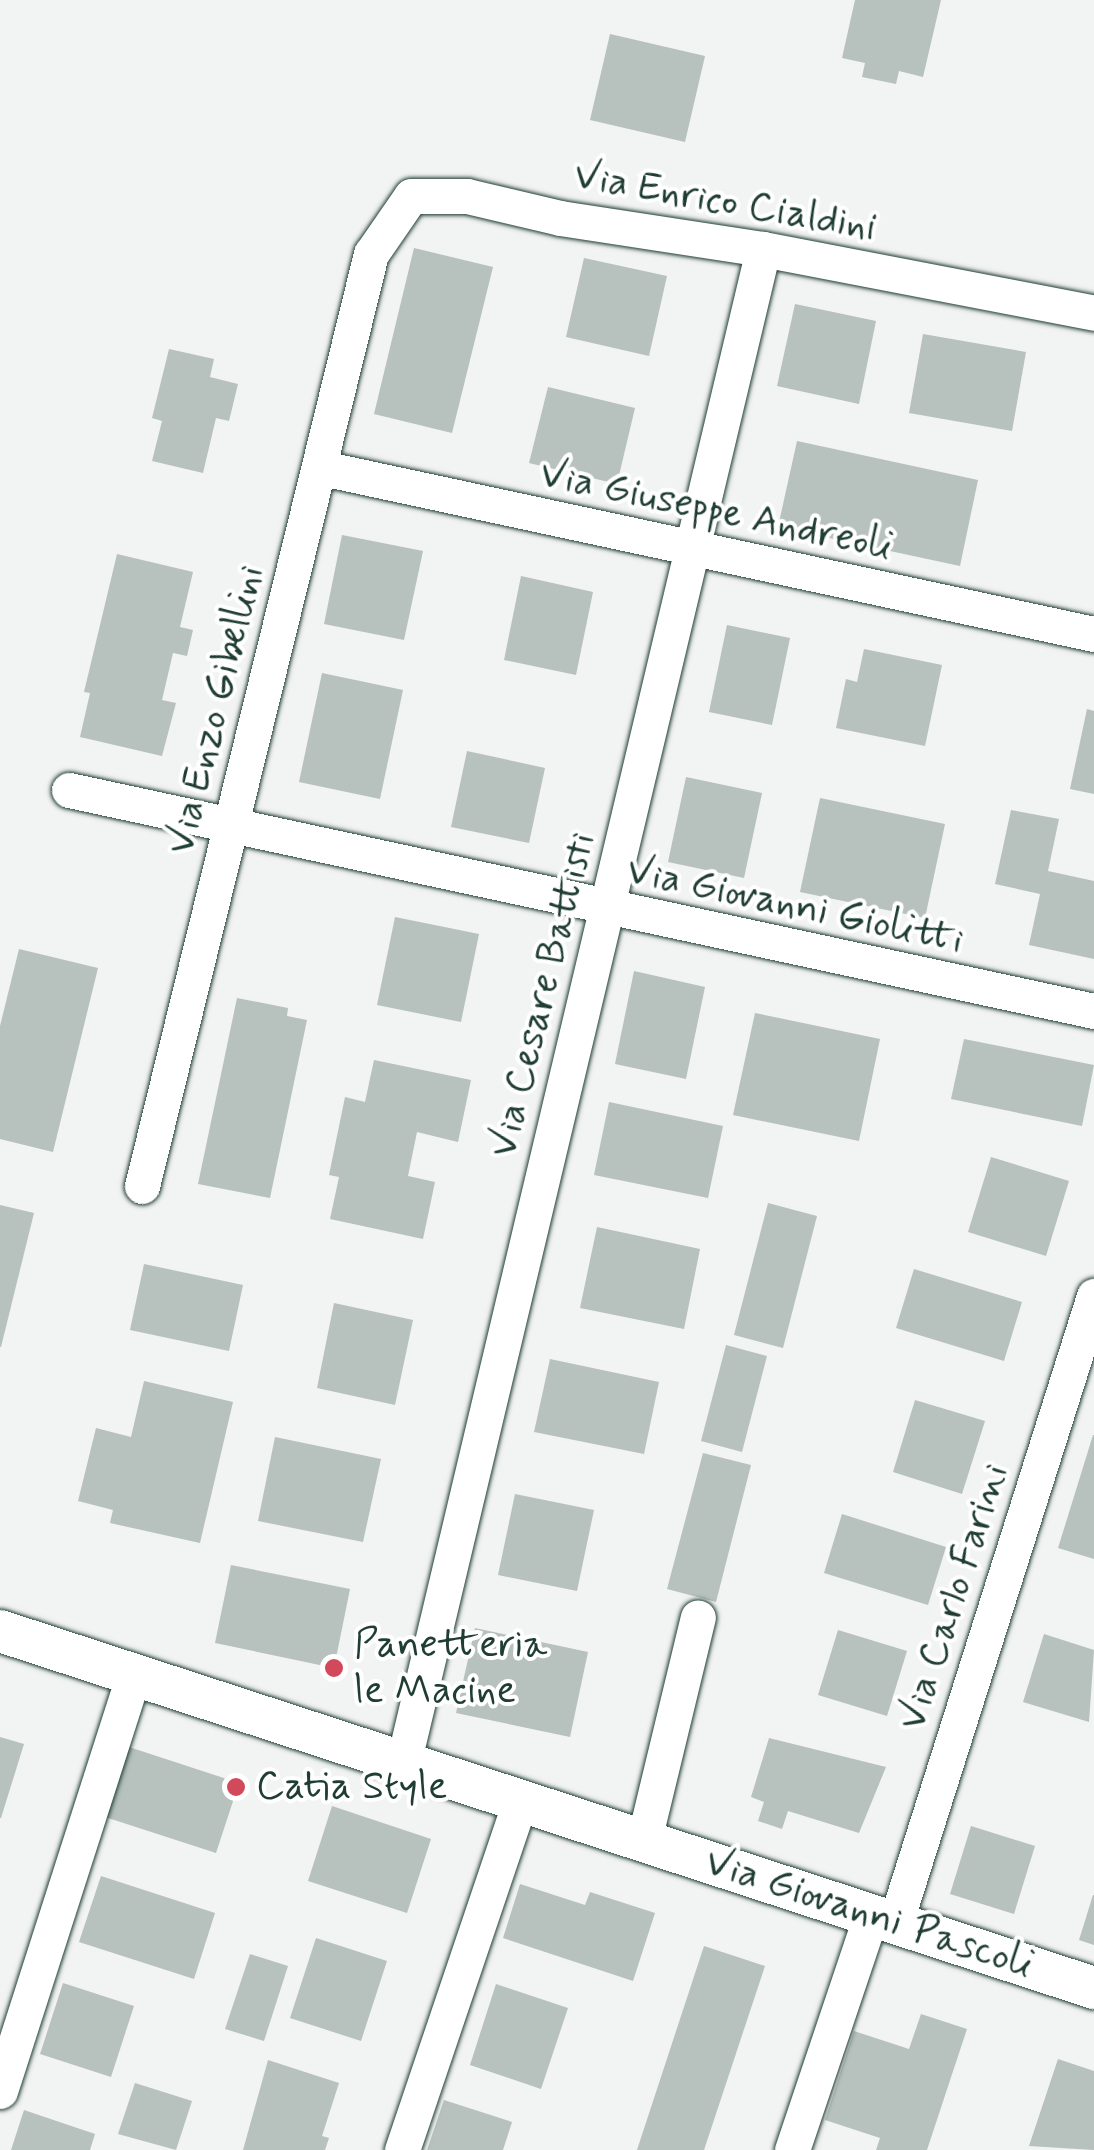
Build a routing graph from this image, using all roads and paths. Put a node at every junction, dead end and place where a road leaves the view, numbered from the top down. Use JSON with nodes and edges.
{"nodes":[{"id":1,"x":763,"y":249,"type":"junction"},
{"id":2,"x":371,"y":254,"type":"joint"},
{"id":3,"x":1094,"y":313,"type":"edge"},
{"id":4,"x":322,"y":468,"type":"junction"},
{"id":5,"x":696,"y":552,"type":"junction"},
{"id":6,"x":1094,"y":634,"type":"edge"},
{"id":7,"x":70,"y":790,"type":"dead end"},
{"id":8,"x":230,"y":828,"type":"junction"},
{"id":9,"x":607,"y":911,"type":"junction"},
{"id":10,"x":1094,"y":1012,"type":"edge"},
{"id":11,"x":142,"y":1186,"type":"dead end"},
{"id":12,"x":1094,"y":1296,"type":"edge"},
{"id":13,"x":698,"y":1617,"type":"dead end"},
{"id":14,"x":0,"y":1631,"type":"edge"},
{"id":15,"x":134,"y":1674,"type":"junction"},
{"id":16,"x":404,"y":1760,"type":"junction"},
{"id":17,"x":521,"y":1800,"type":"junction"},
{"id":18,"x":644,"y":1840,"type":"junction"},
{"id":19,"x":883,"y":1920,"type":"junction"},
{"id":20,"x":1094,"y":1988,"type":"edge"},
{"id":21,"x":0,"y":2091,"type":"edge"},
{"id":22,"x":402,"y":2150,"type":"edge"},
{"id":23,"x":792,"y":2150,"type":"edge"}],
"edges":[{"from":1,"to":2,"type":"street","name":"Via Enrico Cialdini"},
{"from":1,"to":3,"type":"street","name":"Via Enrico Cialdini"},
{"from":1,"to":5,"type":"street","name":"Via Cesare Battisti"},
{"from":2,"to":4,"type":"street","name":"Via Enzo Gibellini"},
{"from":4,"to":5,"type":"street","name":"Via Giuseppe Andreoli"},
{"from":4,"to":8,"type":"street","name":"Via Enzo Gibellini"},
{"from":5,"to":6,"type":"street","name":"Via Giuseppe Andreoli"},
{"from":5,"to":9,"type":"street","name":"Via Cesare Battisti"},
{"from":7,"to":8,"type":"street","name":"Via Giovanni Giolitti"},
{"from":8,"to":9,"type":"street","name":"Via Giovanni Giolitti"},
{"from":8,"to":11,"type":"street","name":"Via Enzo Gibellini"},
{"from":9,"to":10,"type":"street","name":"Via Giovanni Giolitti"},
{"from":9,"to":16,"type":"street","name":"Via Cesare Battisti"},
{"from":12,"to":19,"type":"street","name":"Via Carlo Farini"},
{"from":13,"to":18,"type":"street"},
{"from":14,"to":15,"type":"street","name":"Via Giovanni Pascoli"},
{"from":15,"to":16,"type":"street","name":"Via Giovanni Pascoli"},
{"from":15,"to":21,"type":"street"},
{"from":16,"to":17,"type":"street","name":"Via Giovanni Pascoli"},
{"from":17,"to":18,"type":"street","name":"Via Giovanni Pascoli"},
{"from":17,"to":22,"type":"street"},
{"from":18,"to":19,"type":"street","name":"Via Giovanni Pascoli"},
{"from":19,"to":20,"type":"street","name":"Via Giovanni Pascoli"},
{"from":19,"to":23,"type":"street","name":"Via Carlo Farini"}]}
